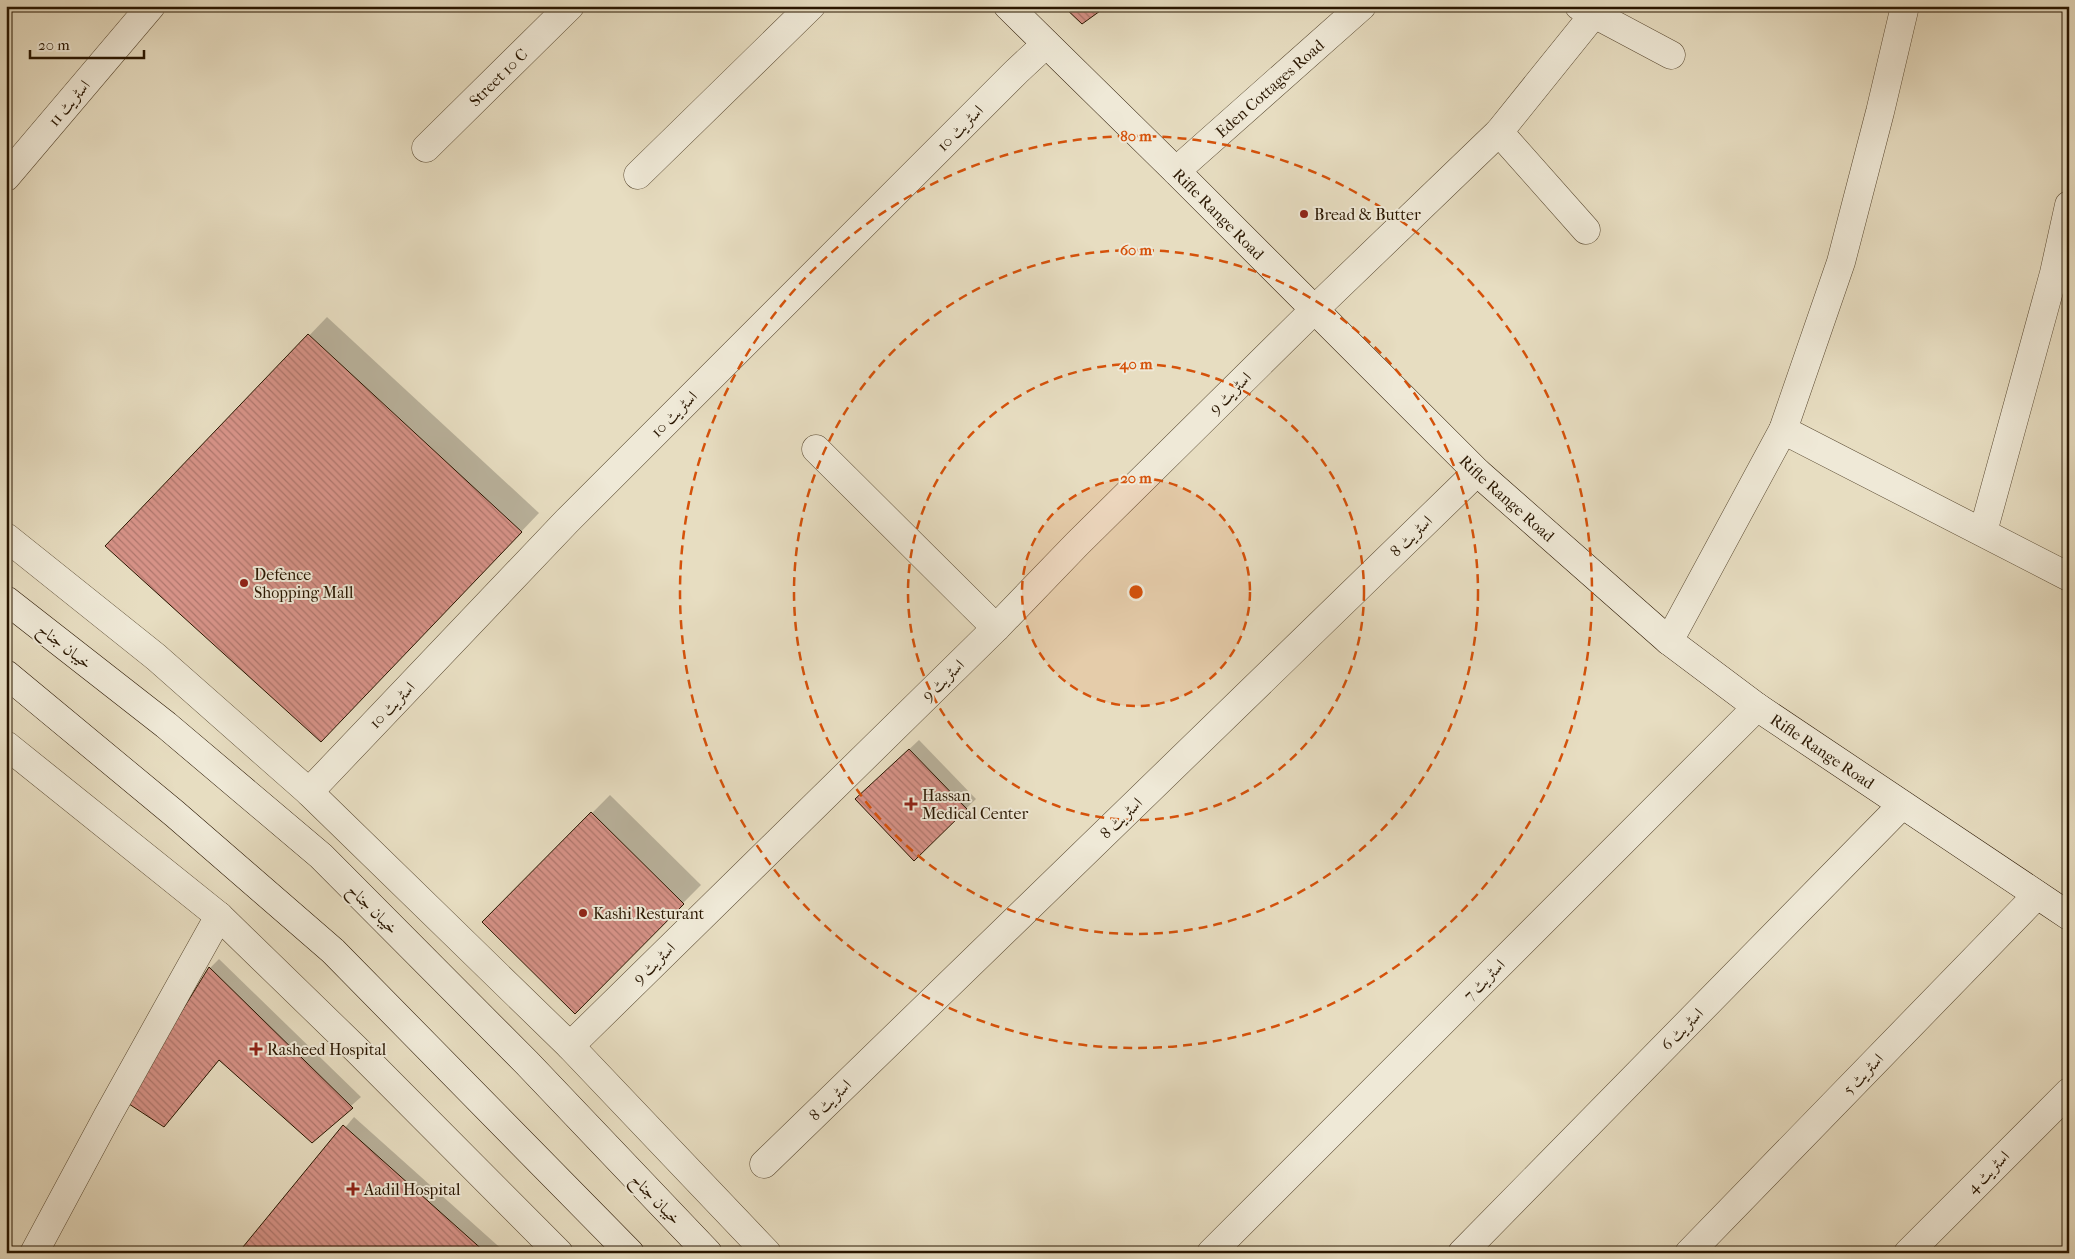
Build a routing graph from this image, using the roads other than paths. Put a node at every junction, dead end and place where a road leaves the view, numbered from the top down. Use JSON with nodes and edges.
{"nodes":[{"id":1,"x":151,"y":6,"type":"edge"},
{"id":2,"x":570,"y":6,"type":"edge"},
{"id":3,"x":811,"y":6,"type":"edge"},
{"id":4,"x":1008,"y":6,"type":"edge"},
{"id":5,"x":1362,"y":6,"type":"edge"},
{"id":6,"x":1905,"y":6,"type":"edge"},
{"id":7,"x":1587,"y":10,"type":"edge"},
{"id":8,"x":1046,"y":44,"type":"junction"},
{"id":9,"x":1671,"y":55,"type":"dead end"},
{"id":10,"x":1499,"y":132,"type":"junction"},
{"id":11,"x":426,"y":148,"type":"dead end"},
{"id":12,"x":1176,"y":171,"type":"junction"},
{"id":13,"x":638,"y":175,"type":"dead end"},
{"id":14,"x":6,"y":177,"type":"edge"},
{"id":15,"x":2069,"y":205,"type":"edge"},
{"id":16,"x":1586,"y":230,"type":"dead end"},
{"id":17,"x":1314,"y":310,"type":"junction"},
{"id":18,"x":1783,"y":430,"type":"junction"},
{"id":19,"x":816,"y":449,"type":"dead end"},
{"id":20,"x":1477,"y":472,"type":"junction"},
{"id":21,"x":1983,"y":532,"type":"junction"},
{"id":22,"x":6,"y":537,"type":"edge"},
{"id":23,"x":2069,"y":577,"type":"edge"},
{"id":24,"x":6,"y":600,"type":"edge"},
{"id":25,"x":996,"y":628,"type":"junction"},
{"id":26,"x":1669,"y":641,"type":"junction"},
{"id":27,"x":6,"y":674,"type":"edge"},
{"id":28,"x":1758,"y":707,"type":"junction"},
{"id":29,"x":6,"y":744,"type":"edge"},
{"id":30,"x":309,"y":792,"type":"junction"},
{"id":31,"x":1902,"y":805,"type":"junction"},
{"id":32,"x":2037,"y":895,"type":"junction"},
{"id":33,"x":219,"y":916,"type":"junction"},
{"id":34,"x":2069,"y":916,"type":"edge"},
{"id":35,"x":570,"y":1046,"type":"junction"},
{"id":36,"x":2069,"y":1092,"type":"edge"},
{"id":37,"x":764,"y":1164,"type":"dead end"},
{"id":38,"x":34,"y":1253,"type":"edge"},
{"id":39,"x":560,"y":1253,"type":"edge"},
{"id":40,"x":630,"y":1253,"type":"edge"},
{"id":41,"x":708,"y":1253,"type":"edge"},
{"id":42,"x":767,"y":1253,"type":"edge"},
{"id":43,"x":1211,"y":1253,"type":"edge"},
{"id":44,"x":1462,"y":1253,"type":"edge"},
{"id":45,"x":1689,"y":1253,"type":"edge"},
{"id":46,"x":1908,"y":1253,"type":"edge"}],
"edges":[{"from":1,"to":14,"type":"street","name":"اسٹریٹ 11"},
{"from":2,"to":11,"type":"street","name":"Street 10 C"},
{"from":3,"to":13,"type":"street"},
{"from":4,"to":8,"type":"street","name":"Rifle Range Road"},
{"from":5,"to":12,"type":"street","name":"Eden Cottages Road"},
{"from":6,"to":18,"type":"street"},
{"from":7,"to":9,"type":"street"},
{"from":7,"to":10,"type":"street","name":"اسٹریٹ 9"},
{"from":8,"to":12,"type":"street","name":"Rifle Range Road"},
{"from":8,"to":30,"type":"street","name":"اسٹریٹ 10"},
{"from":10,"to":16,"type":"street"},
{"from":10,"to":17,"type":"street","name":"اسٹریٹ 9"},
{"from":12,"to":17,"type":"street","name":"Rifle Range Road"},
{"from":15,"to":21,"type":"street"},
{"from":17,"to":20,"type":"street","name":"Rifle Range Road"},
{"from":17,"to":25,"type":"street","name":"اسٹریٹ 9"},
{"from":18,"to":21,"type":"street"},
{"from":18,"to":26,"type":"street"},
{"from":19,"to":25,"type":"street"},
{"from":20,"to":26,"type":"street","name":"Rifle Range Road"},
{"from":20,"to":37,"type":"street","name":"اسٹریٹ 8"},
{"from":21,"to":23,"type":"street"},
{"from":22,"to":30,"type":"street"},
{"from":24,"to":41,"type":"street","name":"خیبان جناح"},
{"from":25,"to":35,"type":"street","name":"اسٹریٹ 9"},
{"from":26,"to":28,"type":"street","name":"Rifle Range Road"},
{"from":27,"to":40,"type":"street"},
{"from":28,"to":31,"type":"street","name":"Rifle Range Road"},
{"from":28,"to":43,"type":"street","name":"اسٹریٹ 7"},
{"from":29,"to":33,"type":"street"},
{"from":30,"to":35,"type":"street"},
{"from":31,"to":32,"type":"street","name":"Rifle Range Road"},
{"from":31,"to":44,"type":"street","name":"اسٹریٹ 6"},
{"from":32,"to":34,"type":"street","name":"Rifle Range Road"},
{"from":32,"to":45,"type":"street","name":"اسٹریٹ 5"},
{"from":33,"to":38,"type":"street"},
{"from":33,"to":39,"type":"street"},
{"from":35,"to":42,"type":"street"},
{"from":36,"to":46,"type":"street","name":"اسٹریٹ 4"}]}
